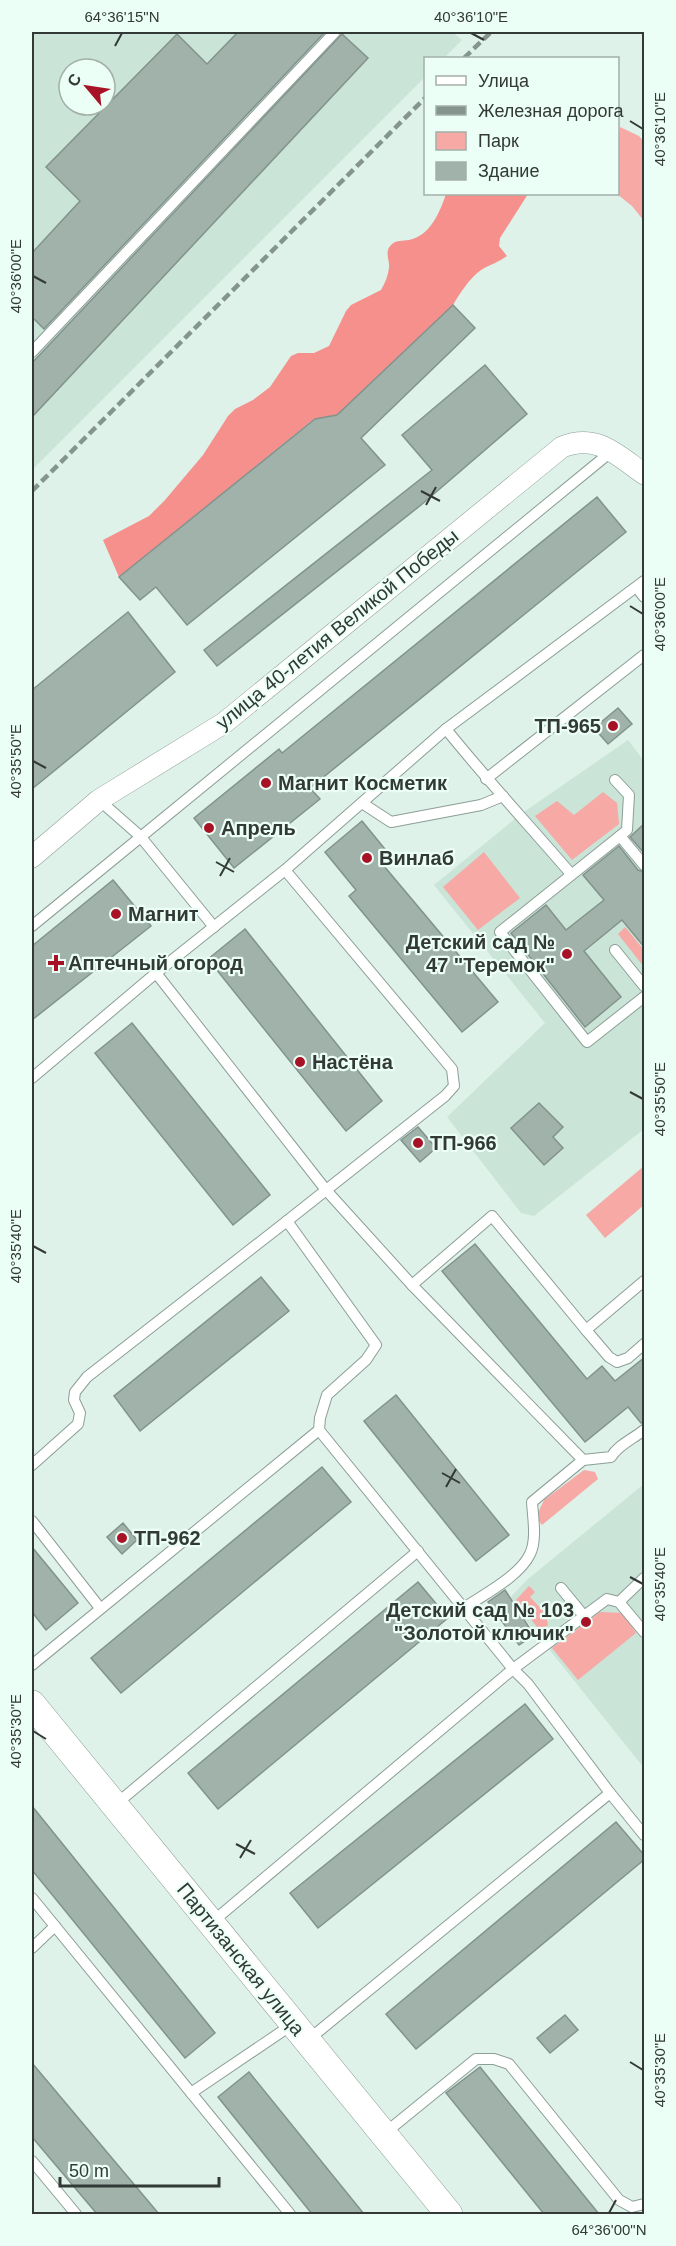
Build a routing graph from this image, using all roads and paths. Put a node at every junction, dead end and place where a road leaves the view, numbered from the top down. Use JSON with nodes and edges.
{"nodes":[{"id":1,"x":335,"y":32,"type":"edge"},
{"id":2,"x":32,"y":352,"type":"edge"},
{"id":3,"x":612,"y":451,"type":"junction"},
{"id":4,"x":645,"y":474,"type":"edge"},
{"id":5,"x":641,"y":584,"type":"edge"},
{"id":6,"x":645,"y":597,"type":"edge"},
{"id":7,"x":645,"y":655,"type":"edge"},
{"id":8,"x":446,"y":729,"type":"junction"},
{"id":9,"x":486,"y":778,"type":"junction"},
{"id":10,"x":615,"y":780,"type":"dead end"},
{"id":11,"x":503,"y":796,"type":"junction"},
{"id":12,"x":99,"y":800,"type":"junction"},
{"id":13,"x":362,"y":802,"type":"junction"},
{"id":14,"x":140,"y":836,"type":"junction"},
{"id":15,"x":620,"y":836,"type":"junction"},
{"id":16,"x":32,"y":856,"type":"edge"},
{"id":17,"x":645,"y":865,"type":"edge"},
{"id":18,"x":285,"y":870,"type":"junction"},
{"id":19,"x":571,"y":874,"type":"junction"},
{"id":20,"x":32,"y":926,"type":"edge"},
{"id":21,"x":214,"y":927,"type":"junction"},
{"id":22,"x":615,"y":950,"type":"dead end"},
{"id":23,"x":156,"y":973,"type":"junction"},
{"id":24,"x":645,"y":986,"type":"edge"},
{"id":25,"x":645,"y":997,"type":"edge"},
{"id":26,"x":32,"y":1078,"type":"edge"},
{"id":27,"x":326,"y":1190,"type":"junction"},
{"id":28,"x":287,"y":1221,"type":"junction"},
{"id":29,"x":645,"y":1281,"type":"edge"},
{"id":30,"x":412,"y":1285,"type":"junction"},
{"id":31,"x":586,"y":1330,"type":"junction"},
{"id":32,"x":645,"y":1344,"type":"edge"},
{"id":33,"x":320,"y":1430,"type":"junction"},
{"id":34,"x":645,"y":1430,"type":"edge"},
{"id":35,"x":583,"y":1460,"type":"junction"},
{"id":36,"x":32,"y":1465,"type":"edge"},
{"id":37,"x":32,"y":1521,"type":"edge"},
{"id":38,"x":418,"y":1551,"type":"junction"},
{"id":39,"x":645,"y":1578,"type":"edge"},
{"id":40,"x":561,"y":1588,"type":"dead end"},
{"id":41,"x":619,"y":1602,"type":"junction"},
{"id":42,"x":100,"y":1608,"type":"junction"},
{"id":43,"x":464,"y":1608,"type":"junction"},
{"id":44,"x":584,"y":1616,"type":"junction"},
{"id":45,"x":645,"y":1632,"type":"edge"},
{"id":46,"x":32,"y":1665,"type":"edge"},
{"id":47,"x":513,"y":1669,"type":"junction"},
{"id":48,"x":32,"y":1704,"type":"edge"},
{"id":49,"x":610,"y":1793,"type":"junction"},
{"id":50,"x":115,"y":1805,"type":"junction"},
{"id":51,"x":645,"y":1835,"type":"edge"},
{"id":52,"x":32,"y":1898,"type":"edge"},
{"id":53,"x":211,"y":1923,"type":"junction"},
{"id":54,"x":55,"y":1926,"type":"junction"},
{"id":55,"x":32,"y":1948,"type":"edge"},
{"id":56,"x":301,"y":2032,"type":"junction"},
{"id":57,"x":191,"y":2093,"type":"junction"},
{"id":58,"x":384,"y":2134,"type":"junction"},
{"id":59,"x":32,"y":2161,"type":"edge"},
{"id":60,"x":645,"y":2204,"type":"edge"},
{"id":61,"x":76,"y":2214,"type":"edge"},
{"id":62,"x":290,"y":2214,"type":"edge"},
{"id":63,"x":449,"y":2214,"type":"edge"}],
"edges":[{"from":1,"to":2,"type":"lane"},
{"from":3,"to":4,"type":"street","name":"улица 40-летия Великой Победы"},
{"from":3,"to":12,"type":"street","name":"улица 40-летия Великой Победы"},
{"from":3,"to":14,"type":"lane"},
{"from":5,"to":6,"type":"lane"},
{"from":5,"to":8,"type":"lane"},
{"from":7,"to":9,"type":"lane"},
{"from":8,"to":9,"type":"lane"},
{"from":8,"to":13,"type":"lane"},
{"from":9,"to":11,"type":"lane"},
{"from":10,"to":15,"type":"lane"},
{"from":11,"to":13,"type":"lane"},
{"from":11,"to":19,"type":"lane"},
{"from":12,"to":14,"type":"lane"},
{"from":12,"to":16,"type":"street","name":"улица 40-летия Великой Победы"},
{"from":13,"to":18,"type":"lane"},
{"from":14,"to":20,"type":"lane"},
{"from":14,"to":21,"type":"lane"},
{"from":15,"to":17,"type":"lane"},
{"from":15,"to":19,"type":"lane"},
{"from":18,"to":21,"type":"lane"},
{"from":18,"to":27,"type":"lane"},
{"from":19,"to":25,"type":"lane"},
{"from":21,"to":23,"type":"lane"},
{"from":22,"to":24,"type":"lane"},
{"from":23,"to":26,"type":"lane"},
{"from":23,"to":27,"type":"lane"},
{"from":27,"to":28,"type":"lane"},
{"from":27,"to":30,"type":"lane"},
{"from":28,"to":33,"type":"lane"},
{"from":28,"to":36,"type":"lane"},
{"from":29,"to":31,"type":"lane"},
{"from":30,"to":31,"type":"lane"},
{"from":30,"to":35,"type":"lane"},
{"from":31,"to":32,"type":"lane"},
{"from":33,"to":38,"type":"lane"},
{"from":33,"to":42,"type":"lane"},
{"from":34,"to":35,"type":"lane"},
{"from":35,"to":43,"type":"lane"},
{"from":37,"to":42,"type":"lane"},
{"from":38,"to":43,"type":"lane"},
{"from":38,"to":50,"type":"lane"},
{"from":39,"to":41,"type":"lane"},
{"from":40,"to":44,"type":"lane"},
{"from":41,"to":44,"type":"lane"},
{"from":41,"to":45,"type":"lane"},
{"from":42,"to":46,"type":"lane"},
{"from":43,"to":47,"type":"lane"},
{"from":44,"to":47,"type":"lane"},
{"from":47,"to":49,"type":"lane"},
{"from":47,"to":53,"type":"lane"},
{"from":48,"to":50,"type":"street","name":"Партизанская улица"},
{"from":49,"to":51,"type":"lane"},
{"from":49,"to":56,"type":"lane"},
{"from":50,"to":53,"type":"street","name":"Партизанская улица"},
{"from":52,"to":54,"type":"lane"},
{"from":53,"to":56,"type":"street","name":"Партизанская улица"},
{"from":54,"to":55,"type":"lane"},
{"from":54,"to":57,"type":"lane"},
{"from":56,"to":57,"type":"lane"},
{"from":56,"to":58,"type":"street","name":"Партизанская улица"},
{"from":57,"to":62,"type":"lane"},
{"from":58,"to":60,"type":"lane"},
{"from":58,"to":63,"type":"street","name":"Партизанская улица"},
{"from":59,"to":61,"type":"lane"}]}
